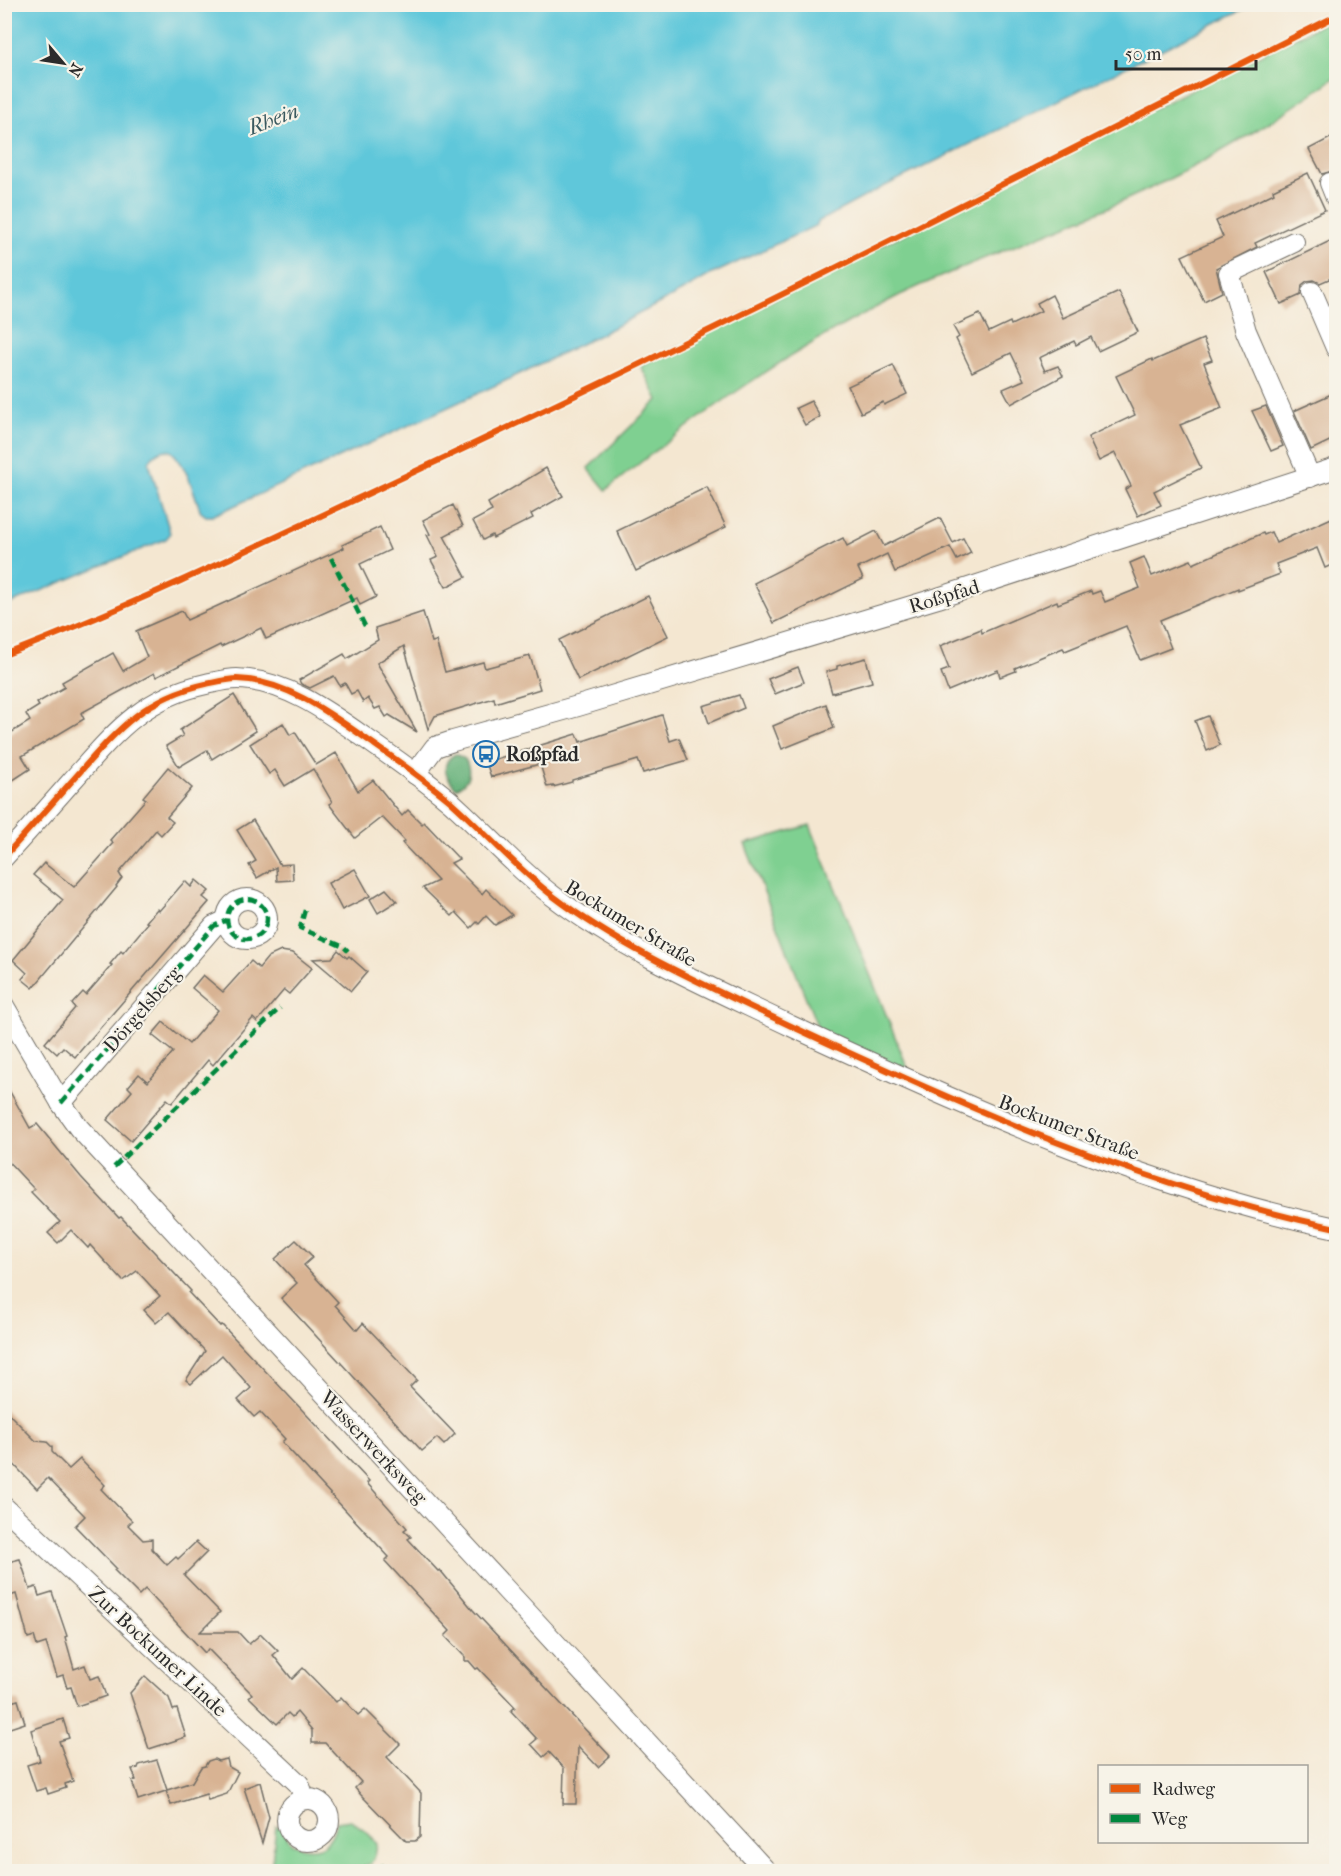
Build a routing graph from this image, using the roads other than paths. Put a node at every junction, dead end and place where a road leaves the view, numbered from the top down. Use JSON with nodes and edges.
{"nodes":[{"id":1,"x":1294,"y":242,"type":"dead end"},
{"id":2,"x":1312,"y":292,"type":"dead end"},
{"id":3,"x":1336,"y":348,"type":"edge"},
{"id":4,"x":1336,"y":468,"type":"edge"},
{"id":5,"x":1310,"y":477,"type":"junction"},
{"id":6,"x":415,"y":774,"type":"junction"},
{"id":7,"x":4,"y":857,"type":"edge"},
{"id":8,"x":227,"y":920,"type":"dead end"},
{"id":9,"x":4,"y":1006,"type":"edge"},
{"id":10,"x":61,"y":1103,"type":"junction"},
{"id":11,"x":1336,"y":1228,"type":"edge"},
{"id":12,"x":4,"y":1507,"type":"edge"},
{"id":13,"x":305,"y":1799,"type":"dead end"},
{"id":14,"x":766,"y":1872,"type":"edge"}],
"edges":[{"from":1,"to":5,"type":"street"},
{"from":2,"to":3,"type":"street"},
{"from":4,"to":5,"type":"street","name":"Roßpfad"},
{"from":5,"to":6,"type":"street","name":"Roßpfad"},
{"from":6,"to":7,"type":"street","name":"Bockumer Straße"},
{"from":6,"to":11,"type":"street","name":"Bockumer Straße"},
{"from":8,"to":10,"type":"street","name":"Dörgelsberg"},
{"from":9,"to":10,"type":"street","name":"Wasserwerksweg"},
{"from":10,"to":14,"type":"street","name":"Wasserwerksweg"},
{"from":12,"to":13,"type":"street","name":"Zur Bockumer Linde"}]}
